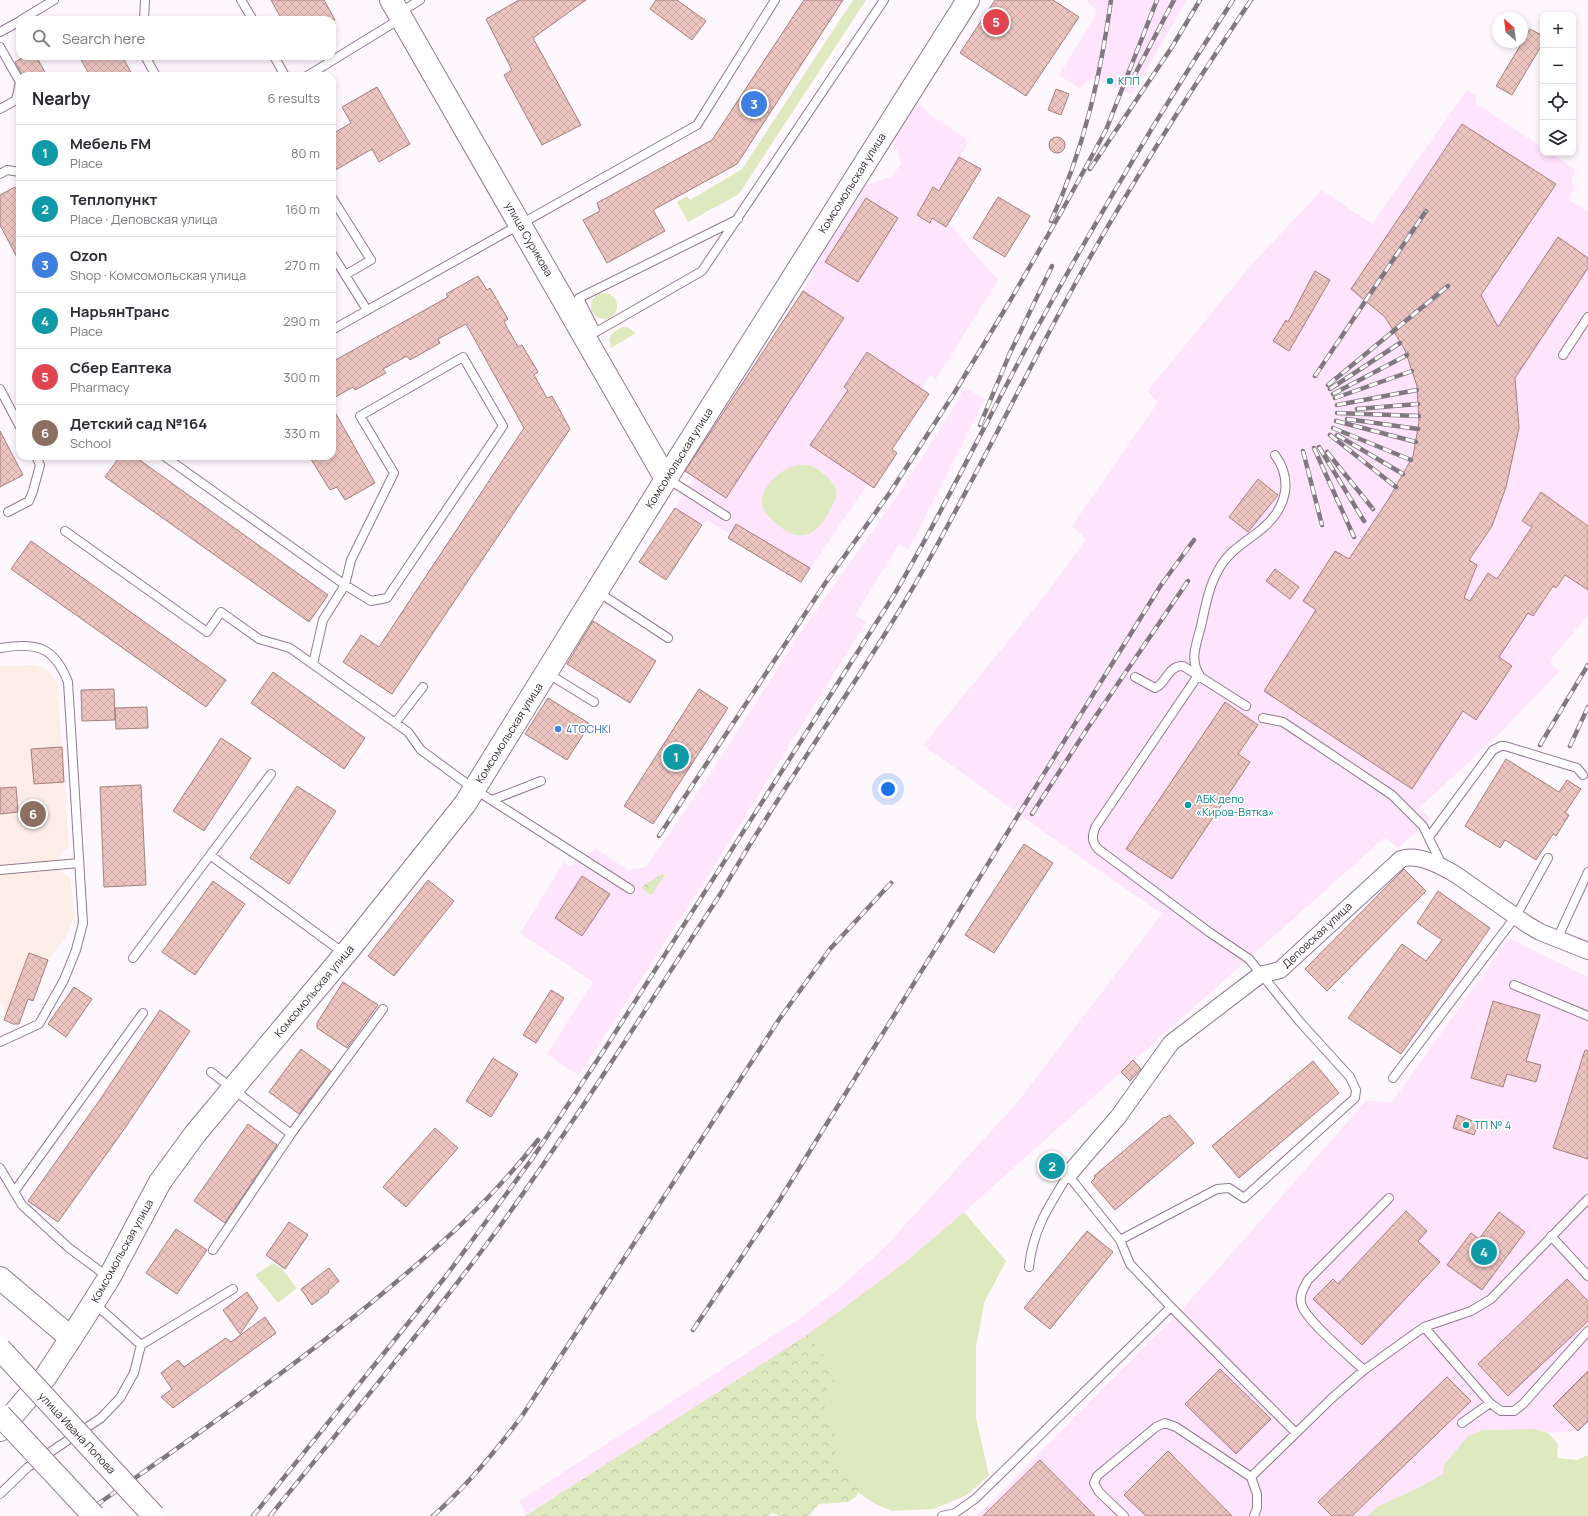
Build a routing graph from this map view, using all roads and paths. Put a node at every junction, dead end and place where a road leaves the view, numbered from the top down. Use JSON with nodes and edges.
{"nodes":[{"id":1,"x":54,"y":0,"type":"edge"},
{"id":2,"x":145,"y":0,"type":"edge"},
{"id":3,"x":241,"y":0,"type":"edge"},
{"id":4,"x":420,"y":0,"type":"edge"},
{"id":5,"x":775,"y":0,"type":"edge"},
{"id":6,"x":884,"y":0,"type":"edge"},
{"id":7,"x":968,"y":0,"type":"edge"},
{"id":8,"x":397,"y":10,"type":"edge"},
{"id":9,"x":27,"y":16,"type":"edge"},
{"id":10,"x":144,"y":16,"type":"edge"},
{"id":11,"x":251,"y":16,"type":"edge"},
{"id":12,"x":16,"y":22,"type":"edge"},
{"id":13,"x":0,"y":32,"type":"edge"},
{"id":14,"x":0,"y":47,"type":"edge"},
{"id":15,"x":336,"y":55,"type":"edge"},
{"id":16,"x":147,"y":60,"type":"edge"},
{"id":17,"x":276,"y":60,"type":"edge"},
{"id":18,"x":329,"y":60,"type":"edge"},
{"id":19,"x":154,"y":72,"type":"edge"},
{"id":20,"x":283,"y":72,"type":"edge"},
{"id":21,"x":312,"y":72,"type":"edge"},
{"id":22,"x":16,"y":75,"type":"edge"},
{"id":23,"x":16,"y":100,"type":"edge"},
{"id":24,"x":0,"y":109,"type":"edge"},
{"id":25,"x":16,"y":171,"type":"edge"},
{"id":26,"x":0,"y":174,"type":"edge"},
{"id":27,"x":336,"y":204,"type":"edge"},
{"id":28,"x":738,"y":219,"type":"junction"},
{"id":29,"x":520,"y":224,"type":"junction"},
{"id":30,"x":336,"y":260,"type":"edge"},
{"id":31,"x":345,"y":275,"type":"junction"},
{"id":32,"x":367,"y":310,"type":"junction"},
{"id":33,"x":1588,"y":317,"type":"edge"},
{"id":34,"x":336,"y":328,"type":"edge"},
{"id":35,"x":1563,"y":355,"type":"dead end"},
{"id":36,"x":0,"y":389,"type":"edge"},
{"id":37,"x":16,"y":419,"type":"edge"},
{"id":38,"x":1275,"y":455,"type":"dead end"},
{"id":39,"x":38,"y":460,"type":"edge"},
{"id":40,"x":170,"y":460,"type":"edge"},
{"id":41,"x":666,"y":479,"type":"junction"},
{"id":42,"x":8,"y":512,"type":"dead end"},
{"id":43,"x":726,"y":516,"type":"dead end"},
{"id":44,"x":65,"y":531,"type":"dead end"},
{"id":45,"x":345,"y":585,"type":"junction"},
{"id":46,"x":597,"y":591,"type":"junction"},
{"id":47,"x":668,"y":638,"type":"dead end"},
{"id":48,"x":0,"y":648,"type":"edge"},
{"id":49,"x":313,"y":664,"type":"junction"},
{"id":50,"x":546,"y":672,"type":"junction"},
{"id":51,"x":1198,"y":674,"type":"junction"},
{"id":52,"x":1135,"y":677,"type":"dead end"},
{"id":53,"x":423,"y":687,"type":"dead end"},
{"id":54,"x":594,"y":702,"type":"dead end"},
{"id":55,"x":1246,"y":706,"type":"dead end"},
{"id":56,"x":1263,"y":718,"type":"dead end"},
{"id":57,"x":395,"y":723,"type":"junction"},
{"id":58,"x":271,"y":774,"type":"dead end"},
{"id":59,"x":1583,"y":775,"type":"dead end"},
{"id":60,"x":541,"y":781,"type":"dead end"},
{"id":61,"x":483,"y":794,"type":"junction"},
{"id":62,"x":1430,"y":837,"type":"junction"},
{"id":63,"x":210,"y":855,"type":"junction"},
{"id":64,"x":1548,"y":858,"type":"dead end"},
{"id":65,"x":79,"y":863,"type":"junction"},
{"id":66,"x":1443,"y":867,"type":"junction"},
{"id":67,"x":0,"y":870,"type":"edge"},
{"id":68,"x":1588,"y":872,"type":"edge"},
{"id":69,"x":630,"y":890,"type":"dead end"},
{"id":70,"x":1516,"y":916,"type":"junction"},
{"id":71,"x":1557,"y":939,"type":"junction"},
{"id":72,"x":1588,"y":951,"type":"edge"},
{"id":73,"x":345,"y":954,"type":"junction"},
{"id":74,"x":134,"y":958,"type":"dead end"},
{"id":75,"x":1260,"y":975,"type":"junction"},
{"id":76,"x":1514,"y":985,"type":"dead end"},
{"id":77,"x":383,"y":1009,"type":"dead end"},
{"id":78,"x":143,"y":1012,"type":"dead end"},
{"id":79,"x":1588,"y":1016,"type":"edge"},
{"id":80,"x":0,"y":1042,"type":"edge"},
{"id":81,"x":211,"y":1072,"type":"dead end"},
{"id":82,"x":1393,"y":1078,"type":"dead end"},
{"id":83,"x":232,"y":1089,"type":"junction"},
{"id":84,"x":291,"y":1134,"type":"junction"},
{"id":85,"x":0,"y":1168,"type":"edge"},
{"id":86,"x":1068,"y":1175,"type":"junction"},
{"id":87,"x":14,"y":1192,"type":"junction"},
{"id":88,"x":1389,"y":1198,"type":"dead end"},
{"id":89,"x":1588,"y":1198,"type":"edge"},
{"id":90,"x":1551,"y":1236,"type":"junction"},
{"id":91,"x":1120,"y":1240,"type":"junction"},
{"id":92,"x":213,"y":1250,"type":"dead end"},
{"id":93,"x":1029,"y":1267,"type":"dead end"},
{"id":94,"x":1588,"y":1276,"type":"edge"},
{"id":95,"x":0,"y":1278,"type":"edge"},
{"id":96,"x":109,"y":1278,"type":"junction"},
{"id":97,"x":233,"y":1290,"type":"dead end"},
{"id":98,"x":94,"y":1303,"type":"junction"},
{"id":99,"x":1171,"y":1307,"type":"junction"},
{"id":100,"x":1424,"y":1327,"type":"junction"},
{"id":101,"x":1588,"y":1331,"type":"edge"},
{"id":102,"x":71,"y":1338,"type":"junction"},
{"id":103,"x":141,"y":1345,"type":"junction"},
{"id":104,"x":0,"y":1349,"type":"edge"},
{"id":105,"x":1364,"y":1370,"type":"junction"},
{"id":106,"x":1490,"y":1402,"type":"junction"},
{"id":107,"x":0,"y":1415,"type":"edge"},
{"id":108,"x":1462,"y":1423,"type":"dead end"},
{"id":109,"x":0,"y":1430,"type":"edge"},
{"id":110,"x":1296,"y":1433,"type":"junction"},
{"id":111,"x":1251,"y":1477,"type":"junction"},
{"id":112,"x":0,"y":1494,"type":"edge"},
{"id":113,"x":94,"y":1516,"type":"edge"},
{"id":114,"x":154,"y":1516,"type":"edge"},
{"id":115,"x":942,"y":1516,"type":"edge"},
{"id":116,"x":1124,"y":1516,"type":"edge"},
{"id":117,"x":1254,"y":1516,"type":"edge"}],
"edges":[{"from":1,"to":9,"type":"lane"},
{"from":2,"to":10,"type":"lane"},
{"from":3,"to":11,"type":"lane"},
{"from":4,"to":8,"type":"lane"},
{"from":5,"to":29,"type":"lane"},
{"from":6,"to":28,"type":"lane"},
{"from":7,"to":41,"type":"main road","name":"Комсомольская улица"},
{"from":8,"to":15,"type":"lane"},
{"from":8,"to":29,"type":"main road","name":"улица Сурикова"},
{"from":12,"to":13,"type":"lane"},
{"from":14,"to":22,"type":"lane"},
{"from":16,"to":19,"type":"lane"},
{"from":17,"to":20,"type":"lane"},
{"from":18,"to":21,"type":"lane"},
{"from":23,"to":24,"type":"lane"},
{"from":25,"to":26,"type":"lane"},
{"from":27,"to":31,"type":"lane"},
{"from":28,"to":28,"type":"lane"},
{"from":29,"to":32,"type":"lane"},
{"from":29,"to":41,"type":"main road","name":"улица Сурикова"},
{"from":30,"to":31,"type":"lane"},
{"from":31,"to":32,"type":"lane"},
{"from":32,"to":34,"type":"lane"},
{"from":33,"to":35,"type":"lane"},
{"from":36,"to":37,"type":"lane"},
{"from":38,"to":51,"type":"lane"},
{"from":39,"to":42,"type":"lane"},
{"from":40,"to":45,"type":"lane"},
{"from":41,"to":43,"type":"lane"},
{"from":41,"to":46,"type":"main road","name":"Комсомольская улица"},
{"from":44,"to":49,"type":"lane"},
{"from":45,"to":45,"type":"lane"},
{"from":45,"to":49,"type":"lane"},
{"from":46,"to":47,"type":"lane"},
{"from":46,"to":50,"type":"main road","name":"Комсомольская улица"},
{"from":48,"to":65,"type":"lane"},
{"from":49,"to":57,"type":"lane"},
{"from":50,"to":54,"type":"lane"},
{"from":50,"to":61,"type":"main road","name":"Комсомольская улица"},
{"from":51,"to":52,"type":"lane"},
{"from":51,"to":55,"type":"lane"},
{"from":51,"to":75,"type":"lane"},
{"from":53,"to":57,"type":"lane"},
{"from":56,"to":62,"type":"lane"},
{"from":57,"to":61,"type":"lane"},
{"from":58,"to":63,"type":"lane"},
{"from":59,"to":62,"type":"lane"},
{"from":60,"to":61,"type":"lane"},
{"from":61,"to":69,"type":"lane"},
{"from":61,"to":73,"type":"main road","name":"Комсомольская улица"},
{"from":62,"to":66,"type":"lane"},
{"from":63,"to":73,"type":"lane"},
{"from":63,"to":74,"type":"lane"},
{"from":64,"to":70,"type":"lane"},
{"from":65,"to":67,"type":"lane"},
{"from":65,"to":80,"type":"lane"},
{"from":66,"to":70,"type":"street","name":"Деповская улица"},
{"from":66,"to":75,"type":"street","name":"Деповская улица"},
{"from":68,"to":71,"type":"lane"},
{"from":70,"to":71,"type":"street","name":"Деповская улица"},
{"from":70,"to":82,"type":"lane"},
{"from":71,"to":72,"type":"street","name":"Деповская улица"},
{"from":73,"to":83,"type":"main road","name":"Комсомольская улица"},
{"from":75,"to":86,"type":"street","name":"Деповская улица"},
{"from":75,"to":91,"type":"lane"},
{"from":76,"to":79,"type":"lane"},
{"from":77,"to":84,"type":"lane"},
{"from":78,"to":87,"type":"lane"},
{"from":81,"to":83,"type":"lane"},
{"from":83,"to":84,"type":"lane"},
{"from":83,"to":96,"type":"main road","name":"Комсомольская улица"},
{"from":84,"to":92,"type":"lane"},
{"from":85,"to":87,"type":"lane"},
{"from":86,"to":91,"type":"lane"},
{"from":86,"to":93,"type":"lane"},
{"from":87,"to":96,"type":"lane"},
{"from":88,"to":105,"type":"lane"},
{"from":89,"to":90,"type":"lane"},
{"from":90,"to":94,"type":"lane"},
{"from":90,"to":100,"type":"lane"},
{"from":91,"to":99,"type":"lane"},
{"from":95,"to":102,"type":"main road"},
{"from":96,"to":98,"type":"main road","name":"Комсомольская улица"},
{"from":97,"to":103,"type":"lane"},
{"from":98,"to":102,"type":"main road","name":"Комсомольская улица"},
{"from":98,"to":103,"type":"lane"},
{"from":99,"to":110,"type":"lane"},
{"from":99,"to":115,"type":"lane"},
{"from":100,"to":105,"type":"lane"},
{"from":100,"to":106,"type":"lane"},
{"from":101,"to":106,"type":"lane"},
{"from":102,"to":109,"type":"main road","name":"Комсомольская улица"},
{"from":103,"to":112,"type":"lane"},
{"from":104,"to":114,"type":"main road","name":"улица Ивана Попова","bridge":true},
{"from":105,"to":110,"type":"lane"},
{"from":106,"to":108,"type":"lane"},
{"from":107,"to":113,"type":"main road","bridge":true},
{"from":110,"to":111,"type":"lane"},
{"from":111,"to":116,"type":"lane"},
{"from":111,"to":117,"type":"lane"}]}
